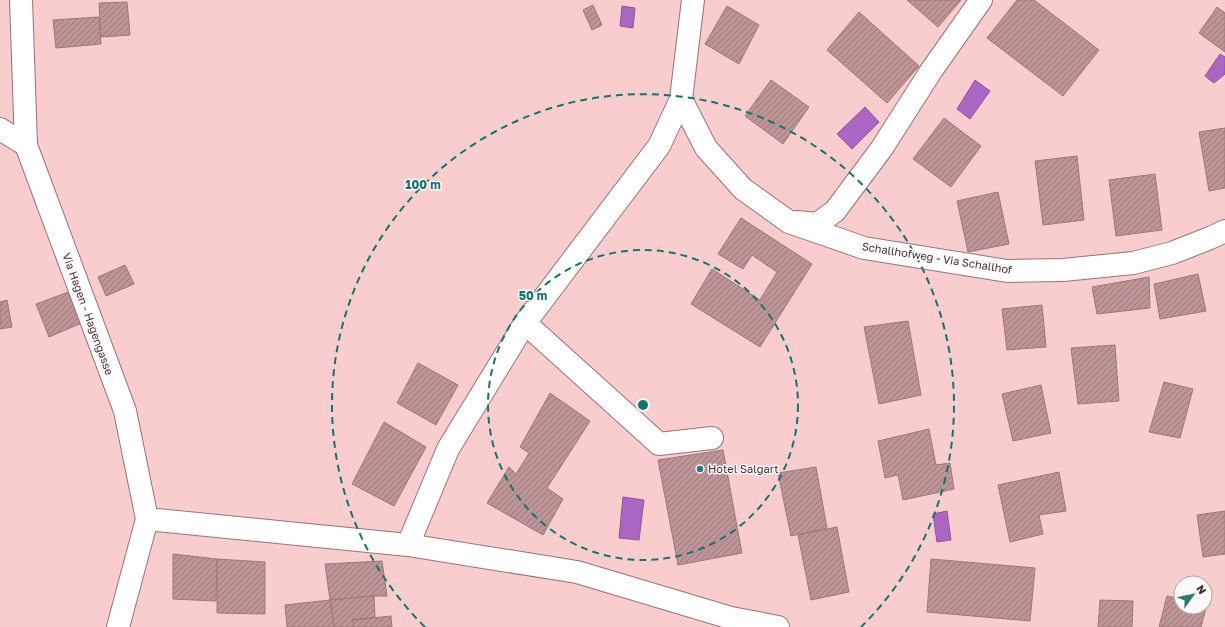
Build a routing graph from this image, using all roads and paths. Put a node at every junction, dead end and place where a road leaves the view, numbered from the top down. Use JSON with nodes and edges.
{"nodes":[{"id":1,"x":21,"y":0,"type":"edge"},
{"id":2,"x":693,"y":0,"type":"edge"},
{"id":3,"x":981,"y":0,"type":"edge"},
{"id":4,"x":681,"y":99,"type":"junction"},
{"id":5,"x":0,"y":129,"type":"edge"},
{"id":6,"x":26,"y":145,"type":"junction"},
{"id":7,"x":789,"y":222,"type":"junction"},
{"id":8,"x":1225,"y":231,"type":"edge"},
{"id":9,"x":525,"y":323,"type":"junction"},
{"id":10,"x":712,"y":438,"type":"dead end"},
{"id":11,"x":147,"y":519,"type":"junction"},
{"id":12,"x":408,"y":545,"type":"junction"},
{"id":13,"x":118,"y":627,"type":"edge"},
{"id":14,"x":778,"y":627,"type":"edge"}],
"edges":[{"from":1,"to":6,"type":"street","name":"Via Hagen - Hagengasse"},
{"from":2,"to":4,"type":"street"},
{"from":3,"to":7,"type":"street"},
{"from":4,"to":7,"type":"street","name":"Schallhofweg - Via Schallhof"},
{"from":4,"to":9,"type":"street"},
{"from":5,"to":6,"type":"street"},
{"from":6,"to":11,"type":"street","name":"Via Hagen - Hagengasse"},
{"from":7,"to":8,"type":"street","name":"Schallhofweg - Via Schallhof"},
{"from":9,"to":10,"type":"street"},
{"from":9,"to":12,"type":"street"},
{"from":11,"to":12,"type":"street"},
{"from":11,"to":13,"type":"street","name":"Via Hagen - Hagengasse"},
{"from":12,"to":14,"type":"street"}]}
